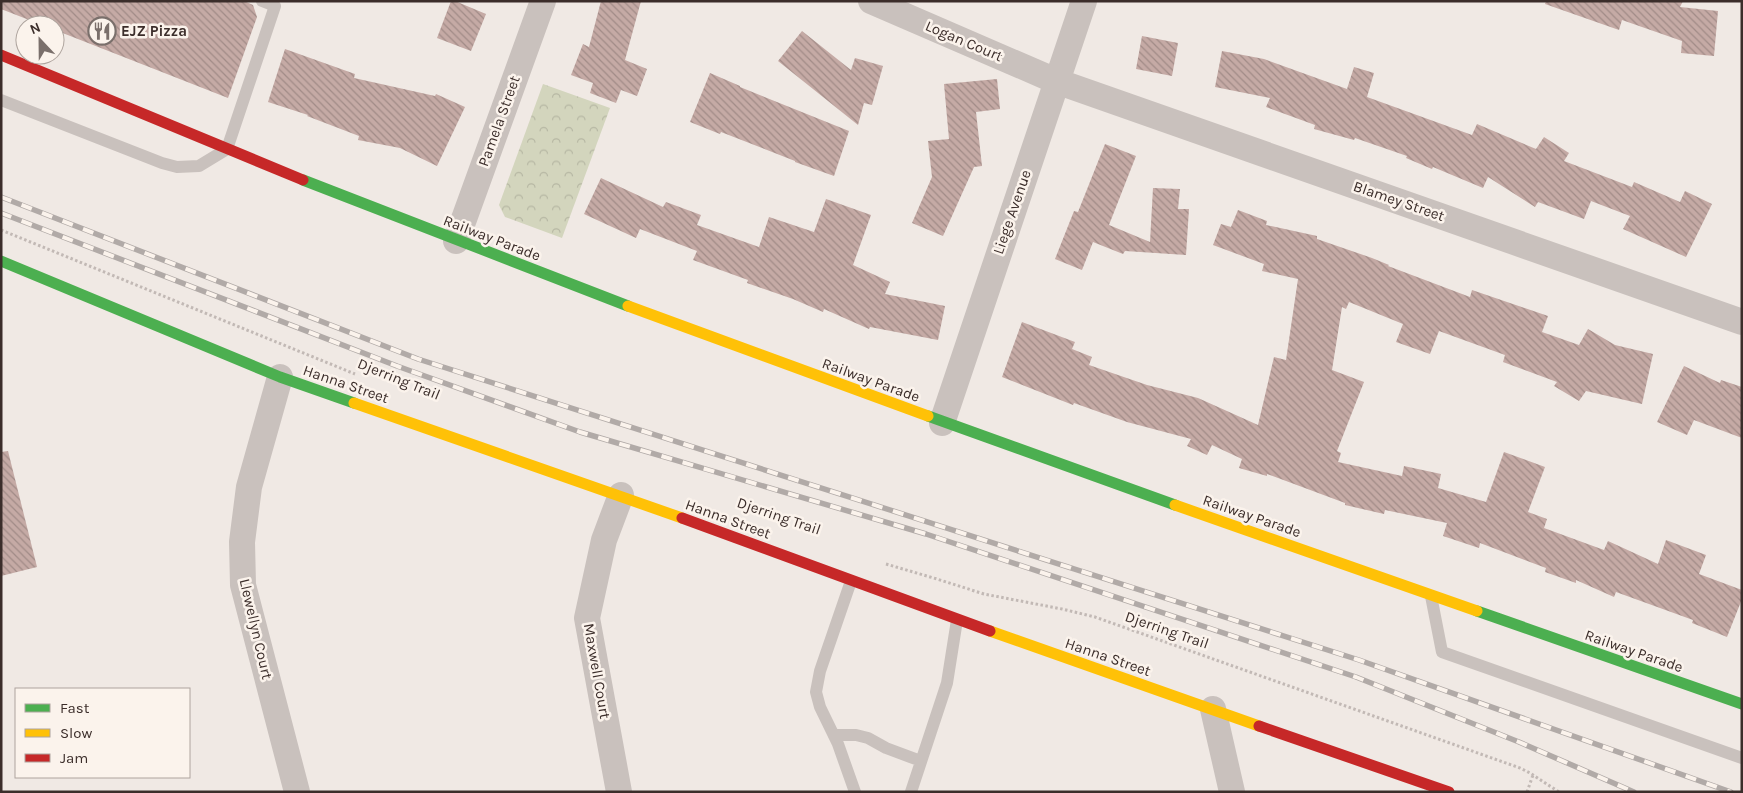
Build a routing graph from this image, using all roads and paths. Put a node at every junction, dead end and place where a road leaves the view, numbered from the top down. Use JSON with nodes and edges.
{"nodes":[{"id":1,"x":262,"y":1,"type":"edge"},
{"id":2,"x":543,"y":1,"type":"edge"},
{"id":3,"x":871,"y":1,"type":"edge"},
{"id":4,"x":1084,"y":1,"type":"edge"},
{"id":5,"x":1,"y":55,"type":"edge"},
{"id":6,"x":1056,"y":81,"type":"junction"},
{"id":7,"x":1,"y":100,"type":"edge"},
{"id":8,"x":227,"y":149,"type":"junction"},
{"id":9,"x":1,"y":230,"type":"edge"},
{"id":10,"x":456,"y":241,"type":"junction"},
{"id":11,"x":1,"y":261,"type":"edge"},
{"id":12,"x":1742,"y":322,"type":"edge"},
{"id":13,"x":356,"y":374,"type":"dead end"},
{"id":14,"x":280,"y":377,"type":"junction"},
{"id":15,"x":942,"y":422,"type":"junction"},
{"id":16,"x":621,"y":495,"type":"junction"},
{"id":17,"x":880,"y":563,"type":"dead end"},
{"id":18,"x":851,"y":580,"type":"junction"},
{"id":19,"x":1431,"y":595,"type":"junction"},
{"id":20,"x":957,"y":620,"type":"junction"},
{"id":21,"x":1742,"y":704,"type":"edge"},
{"id":22,"x":1213,"y":709,"type":"junction"},
{"id":23,"x":834,"y":734,"type":"junction"},
{"id":24,"x":1742,"y":758,"type":"edge"},
{"id":25,"x":921,"y":762,"type":"junction"},
{"id":26,"x":1533,"y":774,"type":"junction"},
{"id":27,"x":297,"y":792,"type":"edge"},
{"id":28,"x":618,"y":792,"type":"edge"},
{"id":29,"x":855,"y":792,"type":"edge"},
{"id":30,"x":912,"y":792,"type":"edge"},
{"id":31,"x":1232,"y":792,"type":"edge"},
{"id":32,"x":1449,"y":792,"type":"edge"},
{"id":33,"x":1527,"y":792,"type":"edge"},
{"id":34,"x":1559,"y":792,"type":"edge"}],
"edges":[{"from":1,"to":8,"type":"lane"},
{"from":2,"to":10,"type":"street","name":"Pamela Street"},
{"from":3,"to":6,"type":"street","name":"Logan Court"},
{"from":4,"to":6,"type":"street","name":"Liege Avenue"},
{"from":5,"to":8,"type":"main road","name":"Railway Parade"},
{"from":6,"to":12,"type":"street","name":"Blamey Street"},
{"from":6,"to":15,"type":"street","name":"Liege Avenue"},
{"from":7,"to":8,"type":"lane"},
{"from":8,"to":10,"type":"main road","name":"Railway Parade"},
{"from":9,"to":13,"type":"path","name":"Djerring Trail"},
{"from":10,"to":15,"type":"main road","name":"Railway Parade"},
{"from":11,"to":14,"type":"main road","name":"Hanna Street"},
{"from":14,"to":16,"type":"main road","name":"Hanna Street"},
{"from":14,"to":27,"type":"street","name":"Llewellyn Court"},
{"from":15,"to":19,"type":"main road","name":"Railway Parade"},
{"from":16,"to":18,"type":"main road","name":"Hanna Street"},
{"from":16,"to":28,"type":"street","name":"Maxwell Court"},
{"from":17,"to":26,"type":"path","name":"Djerring Trail"},
{"from":18,"to":20,"type":"main road","name":"Hanna Street"},
{"from":18,"to":23,"type":"lane"},
{"from":19,"to":21,"type":"main road","name":"Railway Parade"},
{"from":19,"to":24,"type":"lane"},
{"from":20,"to":22,"type":"main road","name":"Hanna Street"},
{"from":20,"to":25,"type":"lane"},
{"from":22,"to":31,"type":"street"},
{"from":22,"to":32,"type":"main road","name":"Hanna Street"},
{"from":23,"to":25,"type":"lane"},
{"from":23,"to":29,"type":"lane"},
{"from":25,"to":30,"type":"lane"},
{"from":26,"to":33,"type":"path"},
{"from":26,"to":34,"type":"path","name":"Djerring Trail"}]}
